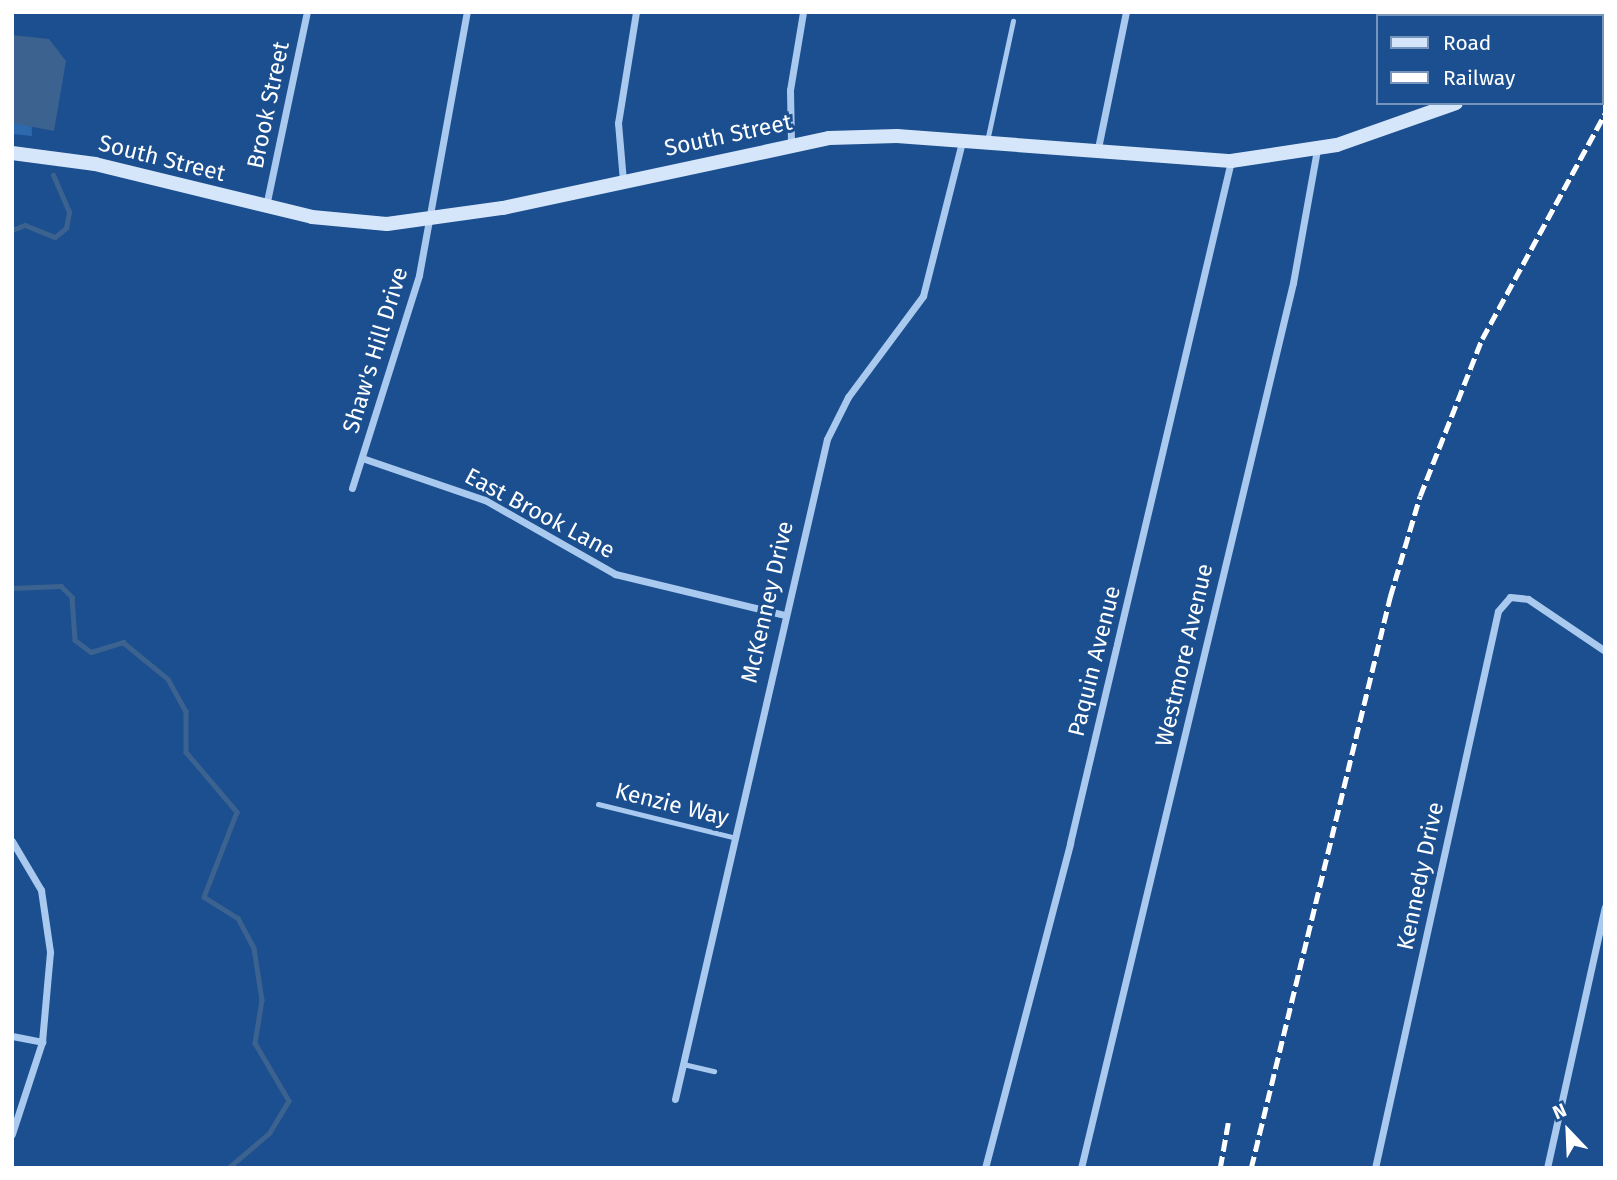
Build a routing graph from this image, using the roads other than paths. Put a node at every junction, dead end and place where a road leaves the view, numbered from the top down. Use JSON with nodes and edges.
{"nodes":[{"id":1,"x":307,"y":12,"type":"edge"},
{"id":2,"x":467,"y":12,"type":"edge"},
{"id":3,"x":636,"y":12,"type":"edge"},
{"id":4,"x":803,"y":12,"type":"edge"},
{"id":5,"x":1126,"y":12,"type":"edge"},
{"id":6,"x":1013,"y":21,"type":"dead end"},
{"id":7,"x":1452,"y":105,"type":"edge"},
{"id":8,"x":962,"y":142,"type":"junction"},
{"id":9,"x":791,"y":143,"type":"junction"},
{"id":10,"x":987,"y":144,"type":"junction"},
{"id":11,"x":1317,"y":150,"type":"junction"},
{"id":12,"x":12,"y":153,"type":"edge"},
{"id":13,"x":1097,"y":154,"type":"junction"},
{"id":14,"x":1231,"y":161,"type":"junction"},
{"id":15,"x":622,"y":181,"type":"junction"},
{"id":16,"x":266,"y":206,"type":"junction"},
{"id":17,"x":429,"y":221,"type":"junction"},
{"id":18,"x":362,"y":458,"type":"junction"},
{"id":19,"x":352,"y":488,"type":"dead end"},
{"id":20,"x":783,"y":615,"type":"junction"},
{"id":21,"x":1605,"y":651,"type":"edge"},
{"id":22,"x":598,"y":804,"type":"dead end"},
{"id":23,"x":736,"y":838,"type":"junction"},
{"id":24,"x":12,"y":841,"type":"edge"},
{"id":25,"x":1605,"y":907,"type":"edge"},
{"id":26,"x":12,"y":1036,"type":"edge"},
{"id":27,"x":42,"y":1042,"type":"junction"},
{"id":28,"x":683,"y":1064,"type":"junction"},
{"id":29,"x":714,"y":1071,"type":"dead end"},
{"id":30,"x":676,"y":1100,"type":"dead end"},
{"id":31,"x":12,"y":1134,"type":"edge"},
{"id":32,"x":985,"y":1168,"type":"edge"},
{"id":33,"x":1081,"y":1168,"type":"edge"},
{"id":34,"x":1375,"y":1168,"type":"edge"},
{"id":35,"x":1547,"y":1168,"type":"edge"}],
"edges":[{"from":1,"to":16,"type":"street","name":"Brook Street"},
{"from":2,"to":17,"type":"street","name":"Shaw's Hill Drive"},
{"from":3,"to":15,"type":"street"},
{"from":4,"to":9,"type":"street"},
{"from":5,"to":13,"type":"street"},
{"from":6,"to":10,"type":"lane"},
{"from":7,"to":11,"type":"street","name":"South Street"},
{"from":8,"to":9,"type":"street","name":"South Street"},
{"from":8,"to":10,"type":"street","name":"South Street"},
{"from":8,"to":20,"type":"street","name":"McKenney Drive"},
{"from":9,"to":15,"type":"street","name":"South Street"},
{"from":10,"to":13,"type":"street","name":"South Street"},
{"from":11,"to":14,"type":"street","name":"South Street"},
{"from":11,"to":33,"type":"street","name":"Westmore Avenue"},
{"from":12,"to":16,"type":"street","name":"South Street"},
{"from":13,"to":14,"type":"street","name":"South Street"},
{"from":14,"to":32,"type":"street","name":"Paquin Avenue"},
{"from":15,"to":17,"type":"street","name":"South Street"},
{"from":16,"to":17,"type":"street","name":"South Street"},
{"from":17,"to":18,"type":"street","name":"Shaw's Hill Drive"},
{"from":18,"to":19,"type":"street","name":"Shaw's Hill Drive"},
{"from":18,"to":20,"type":"street","name":"East Brook Lane"},
{"from":20,"to":23,"type":"street","name":"McKenney Drive"},
{"from":21,"to":34,"type":"street","name":"Kennedy Drive"},
{"from":22,"to":23,"type":"lane","name":"Kenzie Way"},
{"from":23,"to":28,"type":"street","name":"McKenney Drive"},
{"from":24,"to":27,"type":"street"},
{"from":25,"to":35,"type":"street"},
{"from":26,"to":27,"type":"street"},
{"from":27,"to":31,"type":"street"},
{"from":28,"to":29,"type":"lane"},
{"from":28,"to":30,"type":"street","name":"McKenney Drive"}]}
